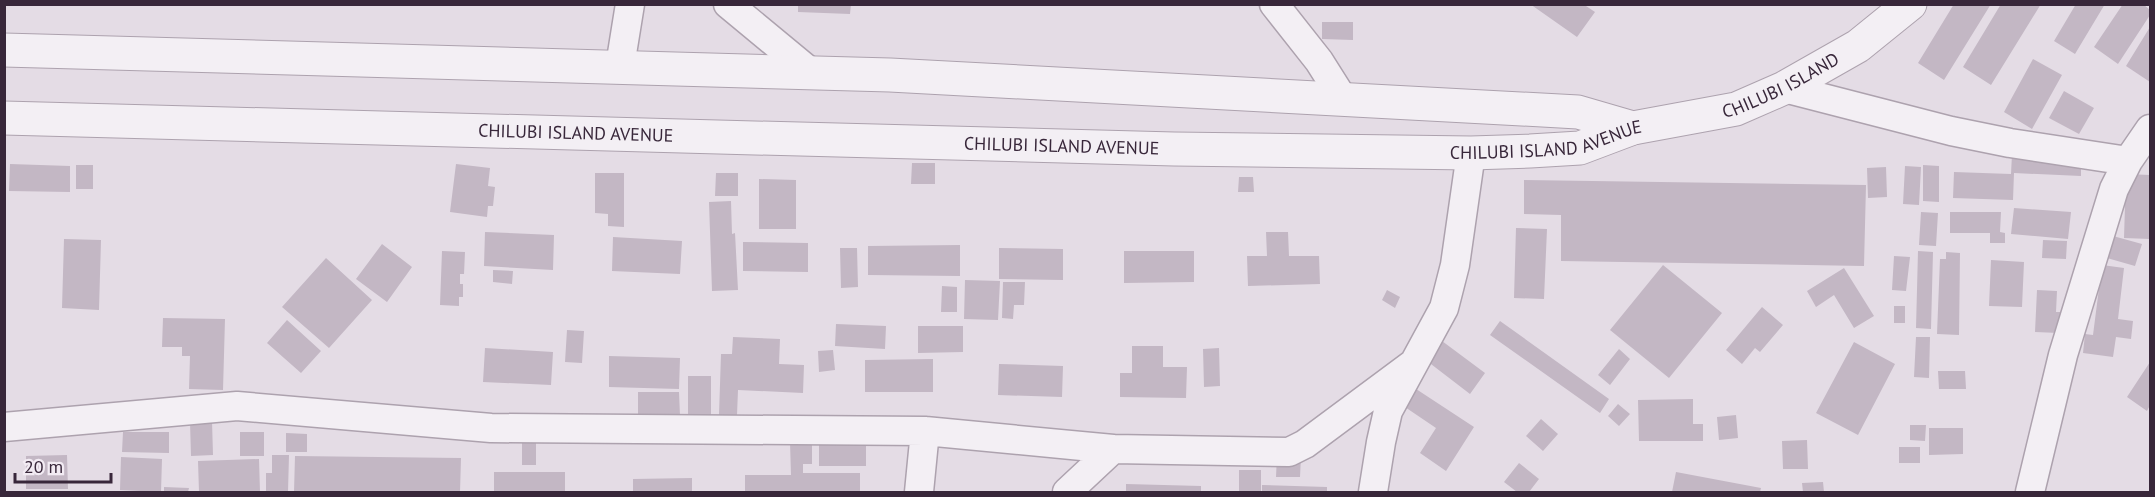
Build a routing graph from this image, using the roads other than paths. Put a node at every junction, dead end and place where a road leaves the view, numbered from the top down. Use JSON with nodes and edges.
{"nodes":[{"id":1,"x":630,"y":4,"type":"edge"},
{"id":2,"x":728,"y":4,"type":"edge"},
{"id":3,"x":1274,"y":4,"type":"edge"},
{"id":4,"x":1910,"y":4,"type":"edge"},
{"id":5,"x":4,"y":50,"type":"edge"},
{"id":6,"x":620,"y":66,"type":"junction"},
{"id":7,"x":809,"y":71,"type":"junction"},
{"id":8,"x":1784,"y":88,"type":"junction"},
{"id":9,"x":1343,"y":99,"type":"junction"},
{"id":10,"x":4,"y":118,"type":"edge"},
{"id":11,"x":1633,"y":128,"type":"junction"},
{"id":12,"x":2150,"y":132,"type":"edge"},
{"id":13,"x":1471,"y":153,"type":"junction"},
{"id":14,"x":2128,"y":161,"type":"junction"},
{"id":15,"x":1414,"y":363,"type":"junction"},
{"id":16,"x":4,"y":427,"type":"edge"},
{"id":17,"x":925,"y":430,"type":"junction"},
{"id":18,"x":1113,"y":449,"type":"junction"},
{"id":19,"x":1380,"y":490,"type":"edge"},
{"id":20,"x":919,"y":492,"type":"edge"},
{"id":21,"x":1067,"y":492,"type":"edge"},
{"id":22,"x":2030,"y":492,"type":"edge"}],
"edges":[{"from":1,"to":6,"type":"street"},
{"from":2,"to":7,"type":"street"},
{"from":3,"to":9,"type":"street"},
{"from":4,"to":8,"type":"street","name":"CHILUBI ISLAND"},
{"from":5,"to":6,"type":"street","name":"CHILUBI ISLAND AVENUE"},
{"from":6,"to":7,"type":"street","name":"CHILUBI ISLAND AVENUE"},
{"from":7,"to":9,"type":"street","name":"CHILUBI ISLAND AVENUE"},
{"from":8,"to":11,"type":"street","name":"CHILUBI ISLAND"},
{"from":8,"to":14,"type":"street"},
{"from":9,"to":11,"type":"street","name":"CHILUBI ISLAND AVENUE"},
{"from":10,"to":13,"type":"street","name":"CHILUBI ISLAND AVENUE"},
{"from":11,"to":13,"type":"street","name":"CHILUBI ISLAND AVENUE"},
{"from":12,"to":14,"type":"street"},
{"from":13,"to":15,"type":"street"},
{"from":14,"to":22,"type":"street"},
{"from":15,"to":18,"type":"street"},
{"from":15,"to":19,"type":"street"},
{"from":16,"to":17,"type":"street"},
{"from":17,"to":18,"type":"street"},
{"from":17,"to":20,"type":"street"},
{"from":18,"to":21,"type":"street"}]}
